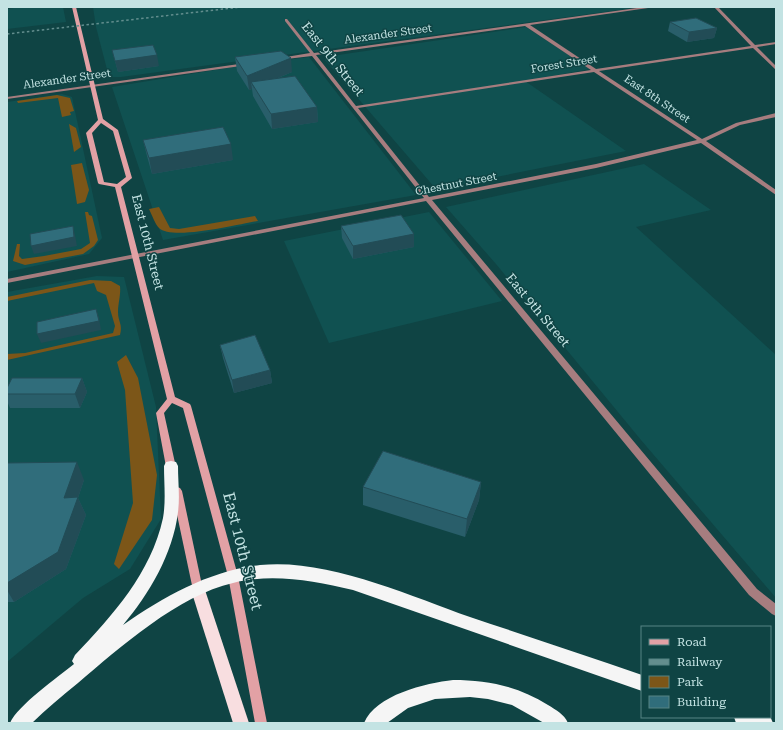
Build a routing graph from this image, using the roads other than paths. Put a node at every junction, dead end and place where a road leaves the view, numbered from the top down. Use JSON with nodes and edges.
{"nodes":[{"id":1,"x":74,"y":7,"type":"edge"},
{"id":2,"x":653,"y":7,"type":"edge"},
{"id":3,"x":716,"y":7,"type":"edge"},
{"id":4,"x":286,"y":20,"type":"dead end"},
{"id":5,"x":526,"y":25,"type":"junction"},
{"id":6,"x":776,"y":43,"type":"edge"},
{"id":7,"x":755,"y":47,"type":"junction"},
{"id":8,"x":312,"y":55,"type":"junction"},
{"id":9,"x":275,"y":60,"type":"edge"},
{"id":10,"x":253,"y":63,"type":"edge"},
{"id":11,"x":776,"y":68,"type":"edge"},
{"id":12,"x":595,"y":70,"type":"junction"},
{"id":13,"x":93,"y":85,"type":"junction"},
{"id":14,"x":7,"y":98,"type":"edge"},
{"id":15,"x":356,"y":107,"type":"junction"},
{"id":16,"x":776,"y":115,"type":"edge"},
{"id":17,"x":101,"y":120,"type":"junction"},
{"id":18,"x":702,"y":141,"type":"junction"},
{"id":19,"x":118,"y":186,"type":"junction"},
{"id":20,"x":776,"y":193,"type":"edge"},
{"id":21,"x":430,"y":199,"type":"junction"},
{"id":22,"x":135,"y":256,"type":"junction"},
{"id":23,"x":7,"y":281,"type":"edge"},
{"id":24,"x":171,"y":399,"type":"junction"},
{"id":25,"x":171,"y":466,"type":"junction"},
{"id":26,"x":233,"y":576,"type":"junction"},
{"id":27,"x":198,"y":590,"type":"junction"},
{"id":28,"x":776,"y":611,"type":"edge"},
{"id":29,"x":641,"y":683,"type":"edge"},
{"id":30,"x":40,"y":704,"type":"junction"},
{"id":31,"x":746,"y":718,"type":"edge"},
{"id":32,"x":19,"y":723,"type":"edge"},
{"id":33,"x":242,"y":723,"type":"edge"},
{"id":34,"x":261,"y":723,"type":"edge"},
{"id":35,"x":373,"y":723,"type":"edge"},
{"id":36,"x":559,"y":723,"type":"edge"},
{"id":37,"x":764,"y":723,"type":"edge"}],
"edges":[{"from":1,"to":13,"type":"main road"},
{"from":2,"to":5,"type":"street","name":"Alexander Street"},
{"from":3,"to":7,"type":"street"},
{"from":4,"to":8,"type":"street","name":"East 9th Street"},
{"from":5,"to":8,"type":"street","name":"Alexander Street"},
{"from":5,"to":12,"type":"street","name":"East 8th Street"},
{"from":6,"to":7,"type":"street","name":"Forest Street"},
{"from":7,"to":11,"type":"street"},
{"from":7,"to":12,"type":"street","name":"Forest Street"},
{"from":8,"to":9,"type":"street","name":"Alexander Street"},
{"from":8,"to":15,"type":"street","name":"East 9th Street"},
{"from":10,"to":13,"type":"street","name":"Alexander Street"},
{"from":12,"to":15,"type":"street","name":"Forest Street"},
{"from":12,"to":18,"type":"street","name":"East 8th Street"},
{"from":13,"to":14,"type":"street","name":"Alexander Street"},
{"from":13,"to":17,"type":"main road"},
{"from":15,"to":21,"type":"street","name":"East 9th Street"},
{"from":16,"to":18,"type":"street","name":"Chestnut Street"},
{"from":17,"to":19,"type":"main road","name":"East 10th Street"},
{"from":17,"to":19,"type":"main road","name":"East 10th Street"},
{"from":18,"to":20,"type":"street","name":"East 8th Street"},
{"from":18,"to":21,"type":"street","name":"Chestnut Street"},
{"from":19,"to":22,"type":"main road","name":"East 10th Street"},
{"from":21,"to":22,"type":"street","name":"Chestnut Street"},
{"from":21,"to":28,"type":"street","name":"East 9th Street"},
{"from":22,"to":23,"type":"street","name":"Chestnut Street"},
{"from":22,"to":24,"type":"main road","name":"East 10th Street"},
{"from":24,"to":25,"type":"main road"},
{"from":24,"to":26,"type":"main road","name":"East 10th Street"},
{"from":25,"to":27,"type":"main road"},
{"from":25,"to":30,"type":"highway"},
{"from":26,"to":27,"type":"highway"},
{"from":26,"to":29,"type":"highway"},
{"from":26,"to":34,"type":"main road","name":"East 10th Street"},
{"from":27,"to":30,"type":"highway"},
{"from":27,"to":33,"type":"highway"},
{"from":30,"to":32,"type":"highway"},
{"from":31,"to":37,"type":"highway"},
{"from":35,"to":36,"type":"highway"}]}
